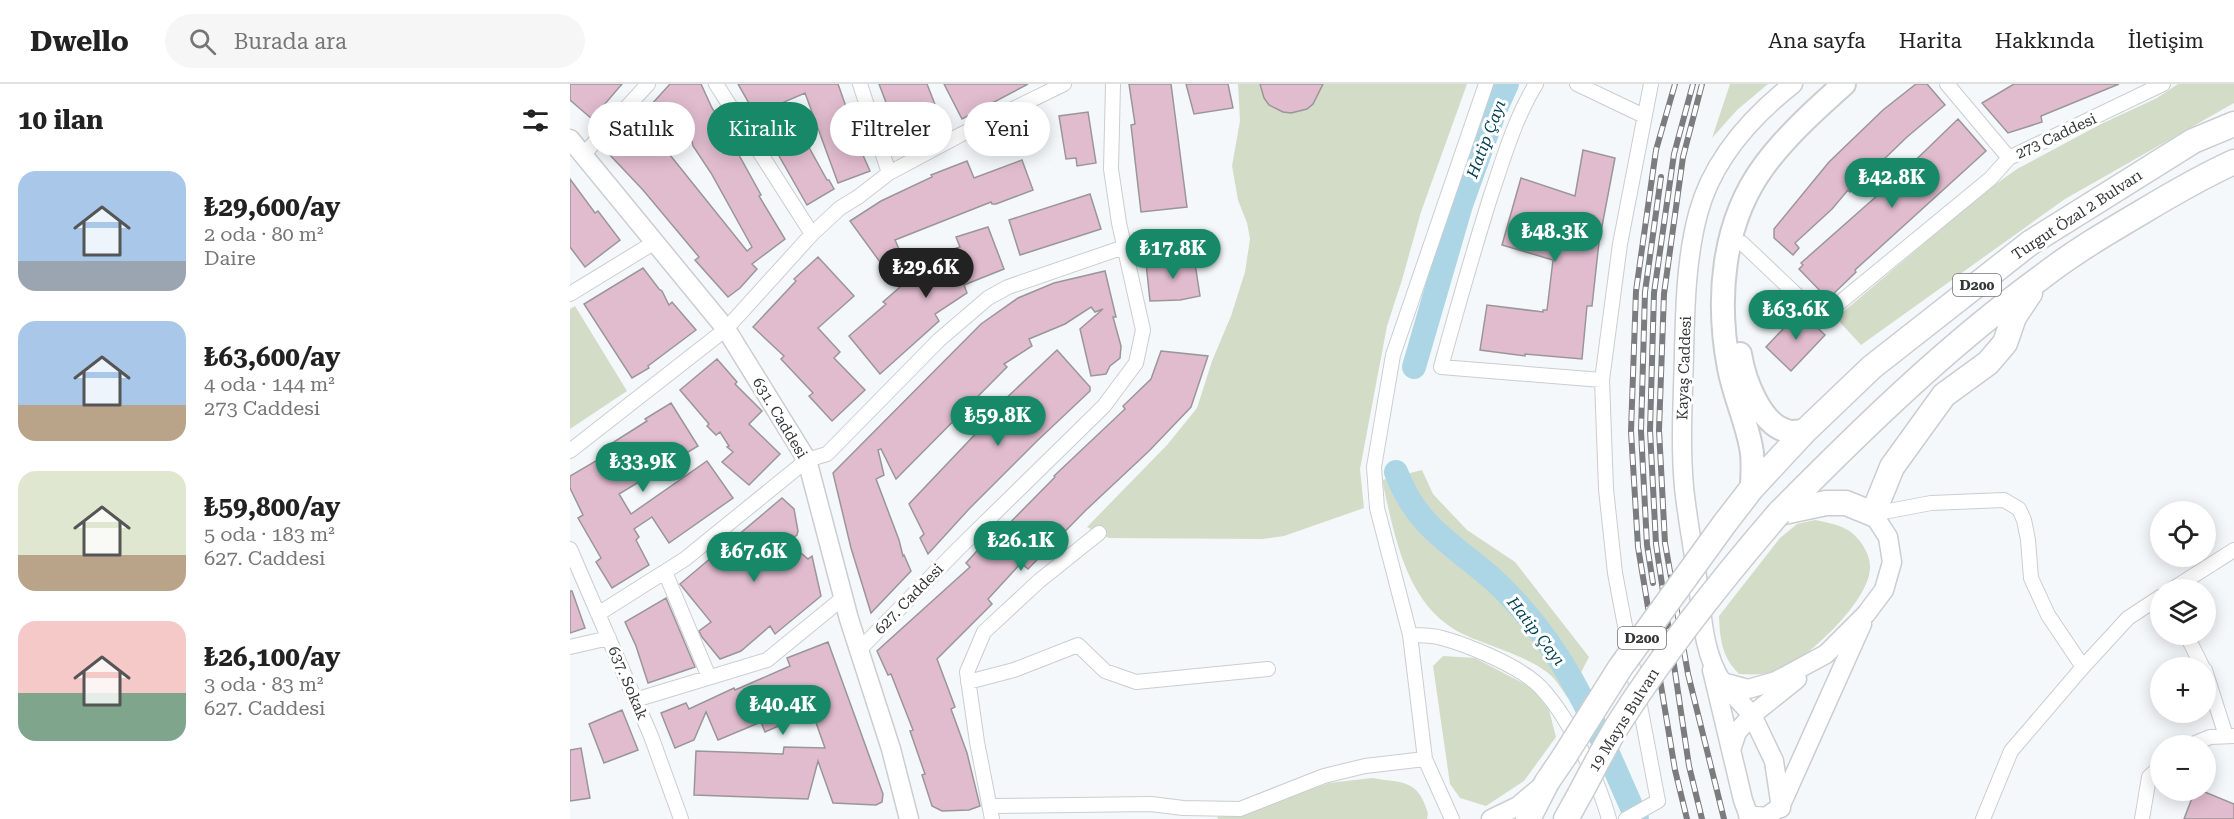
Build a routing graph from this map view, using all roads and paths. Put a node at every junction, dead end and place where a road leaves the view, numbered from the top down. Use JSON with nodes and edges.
{"nodes":[{"id":1,"x":648,"y":84,"type":"edge"},
{"id":2,"x":716,"y":84,"type":"edge"},
{"id":3,"x":860,"y":84,"type":"edge"},
{"id":4,"x":1064,"y":84,"type":"edge"},
{"id":5,"x":1113,"y":84,"type":"edge"},
{"id":6,"x":1486,"y":84,"type":"edge"},
{"id":7,"x":1536,"y":84,"type":"edge"},
{"id":8,"x":1577,"y":84,"type":"edge"},
{"id":9,"x":1651,"y":84,"type":"edge"},
{"id":10,"x":1793,"y":84,"type":"edge"},
{"id":11,"x":1844,"y":84,"type":"edge"},
{"id":12,"x":1863,"y":84,"type":"edge"},
{"id":13,"x":1947,"y":84,"type":"edge"},
{"id":14,"x":2163,"y":84,"type":"edge"},
{"id":15,"x":1644,"y":116,"type":"junction"},
{"id":16,"x":2234,"y":124,"type":"edge"},
{"id":17,"x":570,"y":139,"type":"edge"},
{"id":18,"x":583,"y":155,"type":"junction"},
{"id":19,"x":2009,"y":158,"type":"junction"},
{"id":20,"x":2234,"y":162,"type":"edge"},
{"id":21,"x":889,"y":173,"type":"junction"},
{"id":22,"x":812,"y":234,"type":"junction"},
{"id":23,"x":655,"y":242,"type":"junction"},
{"id":24,"x":1742,"y":243,"type":"junction"},
{"id":25,"x":1124,"y":247,"type":"junction"},
{"id":26,"x":2042,"y":276,"type":"junction"},
{"id":27,"x":570,"y":294,"type":"edge"},
{"id":28,"x":726,"y":329,"type":"junction"},
{"id":29,"x":1602,"y":381,"type":"junction"},
{"id":30,"x":1805,"y":431,"type":"junction"},
{"id":31,"x":570,"y":451,"type":"edge"},
{"id":32,"x":807,"y":460,"type":"junction"},
{"id":33,"x":1752,"y":488,"type":"junction"},
{"id":34,"x":1779,"y":513,"type":"junction"},
{"id":35,"x":1873,"y":514,"type":"junction"},
{"id":36,"x":1725,"y":523,"type":"joint"},
{"id":37,"x":1100,"y":533,"type":"dead end"},
{"id":38,"x":570,"y":549,"type":"edge"},
{"id":39,"x":2234,"y":550,"type":"edge"},
{"id":40,"x":665,"y":572,"type":"junction"},
{"id":41,"x":2188,"y":579,"type":"edge"},
{"id":42,"x":843,"y":597,"type":"junction"},
{"id":43,"x":2150,"y":604,"type":"edge"},
{"id":44,"x":598,"y":614,"type":"junction"},
{"id":45,"x":1866,"y":614,"type":"junction"},
{"id":46,"x":1410,"y":635,"type":"junction"},
{"id":47,"x":609,"y":638,"type":"junction"},
{"id":48,"x":570,"y":647,"type":"edge"},
{"id":49,"x":860,"y":649,"type":"junction"},
{"id":50,"x":1826,"y":654,"type":"junction"},
{"id":51,"x":1711,"y":665,"type":"junction"},
{"id":52,"x":2083,"y":667,"type":"junction"},
{"id":53,"x":1268,"y":669,"type":"dead end"},
{"id":54,"x":709,"y":678,"type":"junction"},
{"id":55,"x":968,"y":682,"type":"junction"},
{"id":56,"x":1722,"y":682,"type":"junction"},
{"id":57,"x":635,"y":700,"type":"junction"},
{"id":58,"x":2216,"y":700,"type":"edge"},
{"id":59,"x":1752,"y":716,"type":"junction"},
{"id":60,"x":2230,"y":736,"type":"edge"},
{"id":61,"x":1731,"y":750,"type":"junction"},
{"id":62,"x":1425,"y":759,"type":"junction"},
{"id":63,"x":2150,"y":776,"type":"edge"},
{"id":64,"x":1547,"y":782,"type":"junction"},
{"id":65,"x":991,"y":813,"type":"edge"},
{"id":66,"x":1781,"y":813,"type":"edge"},
{"id":67,"x":1749,"y":817,"type":"edge"},
{"id":68,"x":681,"y":819,"type":"edge"},
{"id":69,"x":909,"y":819,"type":"edge"},
{"id":70,"x":1452,"y":819,"type":"edge"},
{"id":71,"x":1491,"y":819,"type":"edge"},
{"id":72,"x":1528,"y":819,"type":"edge"},
{"id":73,"x":1566,"y":819,"type":"edge"},
{"id":74,"x":1609,"y":819,"type":"edge"},
{"id":75,"x":1626,"y":819,"type":"edge"},
{"id":76,"x":1983,"y":819,"type":"edge"},
{"id":77,"x":2142,"y":819,"type":"edge"}],
"edges":[{"from":1,"to":18,"type":"street"},
{"from":2,"to":22,"type":"street"},
{"from":3,"to":21,"type":"street"},
{"from":4,"to":21,"type":"street"},
{"from":5,"to":25,"type":"street","name":"627. Caddesi"},
{"from":6,"to":46,"type":"street"},
{"from":7,"to":29,"type":"street"},
{"from":8,"to":15,"type":"street"},
{"from":9,"to":15,"type":"street"},
{"from":10,"to":51,"type":"street","name":"Kayaş Caddesi"},
{"from":11,"to":33,"type":"main road"},
{"from":12,"to":24,"type":"main road"},
{"from":13,"to":19,"type":"street"},
{"from":14,"to":19,"type":"street","name":"273 Caddesi"},
{"from":15,"to":29,"type":"street"},
{"from":16,"to":30,"type":"highway","name":"Turgut Özal 2 Bulvarı","number":"D200"},
{"from":17,"to":18,"type":"street","name":"631. Caddesi"},
{"from":18,"to":23,"type":"street","name":"631. Caddesi"},
{"from":19,"to":24,"type":"street","name":"273 Caddesi"},
{"from":20,"to":26,"type":"highway","name":"Turgut Özal 2 Bulvarı","number":"D200"},
{"from":21,"to":22,"type":"street"},
{"from":22,"to":28,"type":"street"},
{"from":23,"to":27,"type":"street"},
{"from":23,"to":28,"type":"street","name":"631. Caddesi"},
{"from":24,"to":30,"type":"main road"},
{"from":25,"to":32,"type":"street"},
{"from":25,"to":49,"type":"street","name":"627. Caddesi"},
{"from":26,"to":34,"type":"highway","name":"Turgut Özal 2 Bulvarı","number":"D200"},
{"from":26,"to":35,"type":"highway"},
{"from":28,"to":31,"type":"street"},
{"from":28,"to":32,"type":"street","name":"631. Caddesi"},
{"from":29,"to":75,"type":"street"},
{"from":30,"to":33,"type":"highway","name":"Turgut Özal 2 Bulvarı","number":"D200"},
{"from":32,"to":40,"type":"street"},
{"from":32,"to":42,"type":"street","name":"631. Caddesi"},
{"from":33,"to":36,"type":"highway","name":"Turgut Özal 2 Bulvarı","number":"D200"},
{"from":34,"to":35,"type":"highway"},
{"from":34,"to":73,"type":"highway","name":"19 Mayıs Bulvarı","number":"D200","bridge":true},
{"from":35,"to":45,"type":"street"},
{"from":35,"to":52,"type":"street"},
{"from":36,"to":64,"type":"highway","name":"19 Mayıs Bulvarı","number":"D200","bridge":true},
{"from":37,"to":55,"type":"street"},
{"from":38,"to":44,"type":"street","name":"637. Sokak"},
{"from":39,"to":41,"type":"street"},
{"from":40,"to":44,"type":"street"},
{"from":40,"to":54,"type":"street"},
{"from":42,"to":49,"type":"street","name":"631. Caddesi"},
{"from":42,"to":54,"type":"street"},
{"from":43,"to":52,"type":"street"},
{"from":44,"to":47,"type":"street","name":"637. Sokak"},
{"from":45,"to":50,"type":"street"},
{"from":45,"to":66,"type":"street"},
{"from":46,"to":62,"type":"street"},
{"from":46,"to":74,"type":"street"},
{"from":47,"to":48,"type":"street"},
{"from":47,"to":57,"type":"street","name":"637. Sokak"},
{"from":49,"to":69,"type":"street","name":"631. Caddesi"},
{"from":50,"to":56,"type":"street"},
{"from":50,"to":59,"type":"street"},
{"from":51,"to":56,"type":"street","name":"Kayaş Caddesi"},
{"from":51,"to":61,"type":"street"},
{"from":52,"to":76,"type":"street"},
{"from":53,"to":55,"type":"street"},
{"from":54,"to":57,"type":"street"},
{"from":55,"to":65,"type":"street"},
{"from":56,"to":59,"type":"street","name":"Kayaş Caddesi"},
{"from":57,"to":68,"type":"street","name":"637. Sokak"},
{"from":58,"to":60,"type":"street"},
{"from":59,"to":61,"type":"street"},
{"from":59,"to":66,"type":"street","name":"Kayaş Caddesi"},
{"from":61,"to":67,"type":"street"},
{"from":62,"to":65,"type":"street"},
{"from":62,"to":70,"type":"street"},
{"from":63,"to":77,"type":"street"},
{"from":64,"to":71,"type":"street"},
{"from":64,"to":72,"type":"highway","name":"19 Mayıs Bulvarı","number":"D200"},
{"from":66,"to":67,"type":"street"}]}
